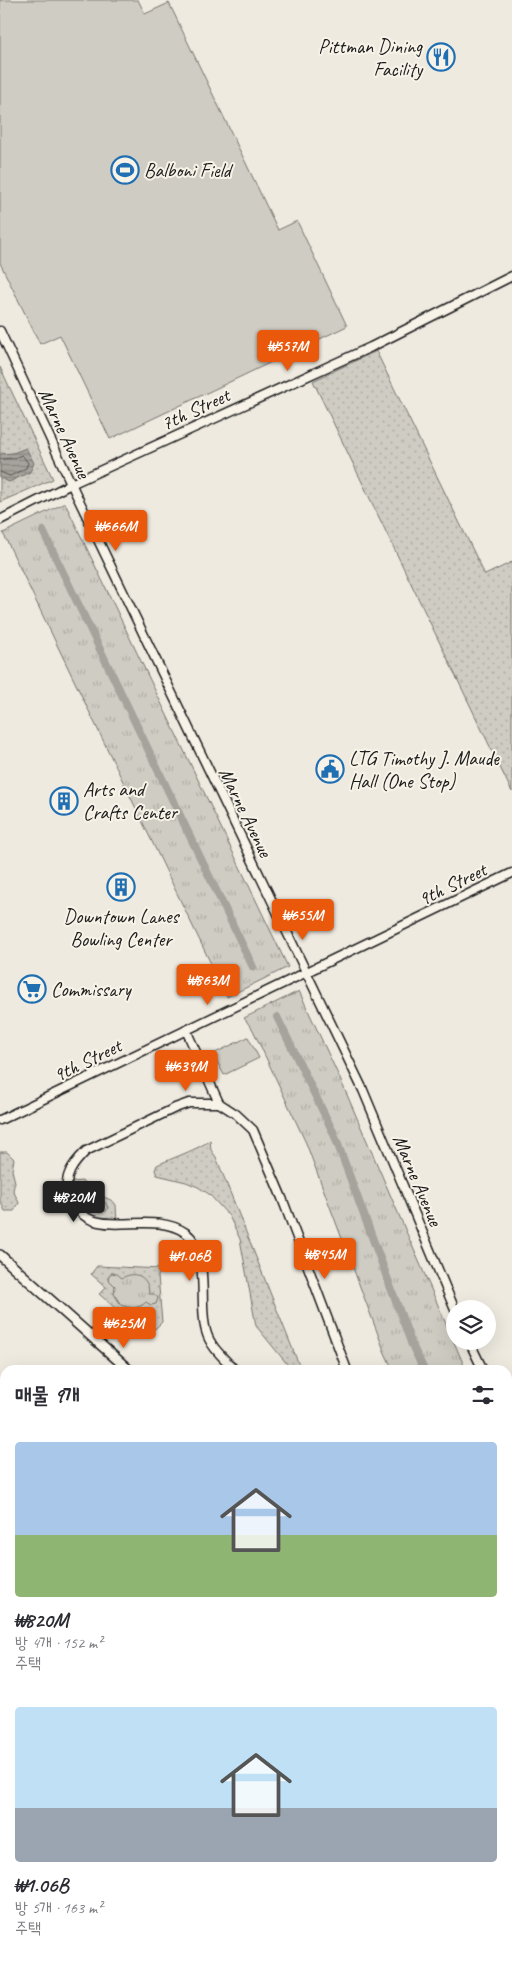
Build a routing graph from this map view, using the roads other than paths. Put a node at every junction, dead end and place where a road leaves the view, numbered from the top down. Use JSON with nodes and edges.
{"nodes":[{"id":1,"x":512,"y":276,"type":"edge"},
{"id":2,"x":0,"y":331,"type":"edge"},
{"id":3,"x":71,"y":484,"type":"junction"},
{"id":4,"x":0,"y":520,"type":"edge"},
{"id":5,"x":512,"y":874,"type":"edge"},
{"id":6,"x":306,"y":973,"type":"junction"},
{"id":7,"x":186,"y":1030,"type":"junction"},
{"id":8,"x":219,"y":1103,"type":"junction"},
{"id":9,"x":0,"y":1120,"type":"edge"},
{"id":10,"x":0,"y":1255,"type":"edge"},
{"id":11,"x":451,"y":1300,"type":"edge"},
{"id":12,"x":473,"y":1350,"type":"edge"},
{"id":13,"x":123,"y":1365,"type":"edge"},
{"id":14,"x":231,"y":1365,"type":"edge"},
{"id":15,"x":346,"y":1365,"type":"edge"},
{"id":16,"x":480,"y":1365,"type":"edge"}],
"edges":[{"from":1,"to":3,"type":"street","name":"7th Street"},
{"from":2,"to":3,"type":"street","name":"Marne Avenue"},
{"from":3,"to":4,"type":"street","name":"7th Street"},
{"from":3,"to":6,"type":"street","name":"Marne Avenue"},
{"from":5,"to":6,"type":"street","name":"9th Street"},
{"from":6,"to":7,"type":"street","name":"9th Street"},
{"from":6,"to":11,"type":"street","name":"Marne Avenue"},
{"from":7,"to":8,"type":"street"},
{"from":7,"to":9,"type":"street","name":"9th Street"},
{"from":8,"to":14,"type":"street"},
{"from":8,"to":15,"type":"street"},
{"from":10,"to":13,"type":"main road"},
{"from":12,"to":16,"type":"street"}]}
